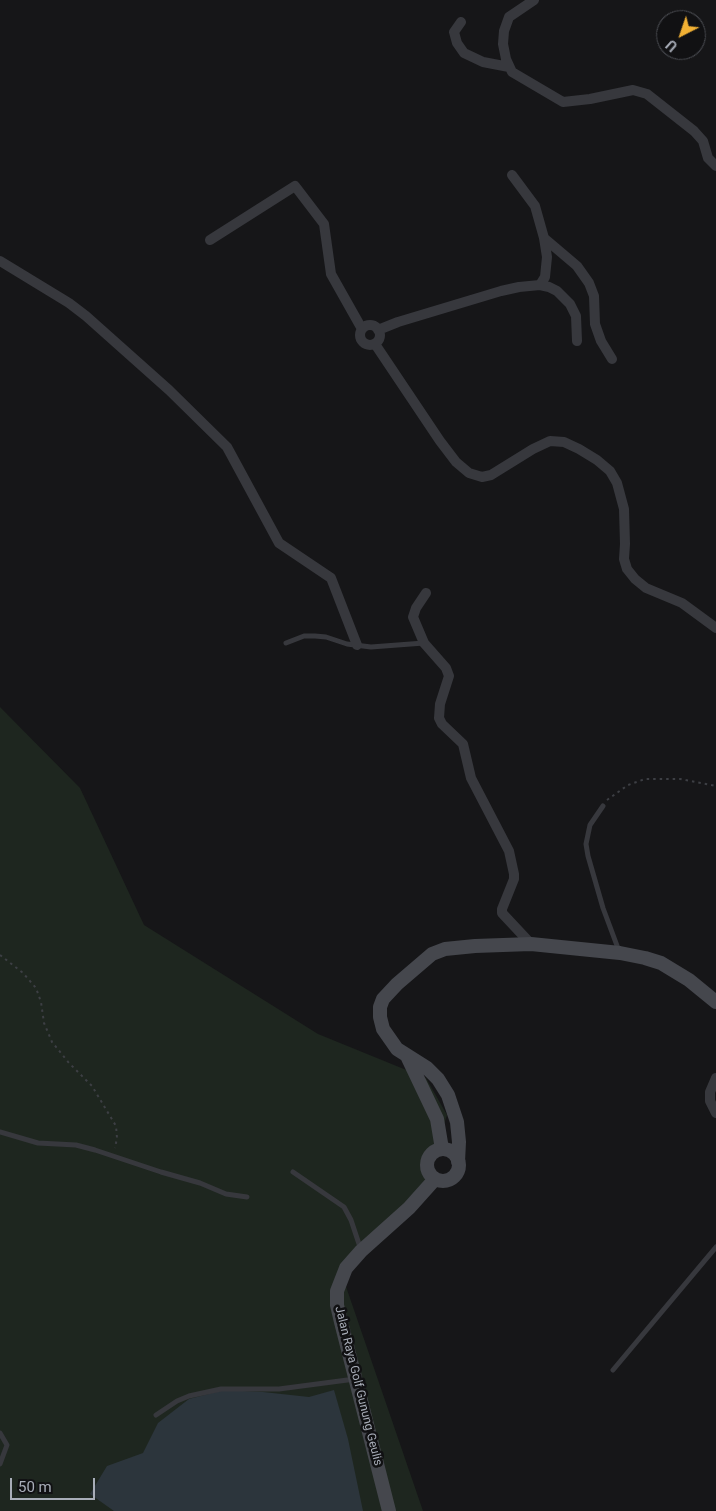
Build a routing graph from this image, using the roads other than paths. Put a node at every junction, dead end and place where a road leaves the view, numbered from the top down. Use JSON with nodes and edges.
{"nodes":[{"id":1,"x":534,"y":0,"type":"edge"},
{"id":2,"x":461,"y":22,"type":"dead end"},
{"id":3,"x":509,"y":67,"type":"junction"},
{"id":4,"x":716,"y":166,"type":"edge"},
{"id":5,"x":512,"y":175,"type":"dead end"},
{"id":6,"x":544,"y":238,"type":"junction"},
{"id":7,"x":210,"y":240,"type":"dead end"},
{"id":8,"x":0,"y":261,"type":"edge"},
{"id":9,"x":540,"y":285,"type":"junction"},
{"id":10,"x":362,"y":329,"type":"junction"},
{"id":11,"x":378,"y":330,"type":"junction"},
{"id":12,"x":577,"y":341,"type":"dead end"},
{"id":13,"x":375,"y":344,"type":"junction"},
{"id":14,"x":612,"y":359,"type":"dead end"},
{"id":15,"x":426,"y":593,"type":"dead end"},
{"id":16,"x":716,"y":628,"type":"edge"},
{"id":17,"x":286,"y":643,"type":"dead end"},
{"id":18,"x":424,"y":643,"type":"junction"},
{"id":19,"x":357,"y":646,"type":"junction"},
{"id":20,"x":603,"y":806,"type":"road end"},
{"id":21,"x":531,"y":944,"type":"junction"},
{"id":22,"x":620,"y":953,"type":"junction"},
{"id":23,"x":716,"y":1002,"type":"edge"},
{"id":24,"x":407,"y":1056,"type":"junction"},
{"id":25,"x":716,"y":1078,"type":"edge"},
{"id":26,"x":716,"y":1113,"type":"edge"},
{"id":27,"x":0,"y":1132,"type":"edge"},
{"id":28,"x":442,"y":1149,"type":"junction"},
{"id":29,"x":458,"y":1162,"type":"junction"},
{"id":30,"x":293,"y":1172,"type":"dead end"},
{"id":31,"x":435,"y":1179,"type":"junction"},
{"id":32,"x":247,"y":1197,"type":"dead end"},
{"id":33,"x":716,"y":1247,"type":"edge"},
{"id":34,"x":361,"y":1251,"type":"junction"},
{"id":35,"x":613,"y":1370,"type":"dead end"},
{"id":36,"x":355,"y":1379,"type":"junction"},
{"id":37,"x":156,"y":1414,"type":"dead end"},
{"id":38,"x":0,"y":1433,"type":"edge"},
{"id":39,"x":0,"y":1464,"type":"edge"},
{"id":40,"x":389,"y":1511,"type":"edge"}],
"edges":[{"from":1,"to":3,"type":"street"},
{"from":2,"to":3,"type":"street"},
{"from":3,"to":4,"type":"street"},
{"from":5,"to":6,"type":"street"},
{"from":6,"to":9,"type":"street"},
{"from":6,"to":14,"type":"street"},
{"from":7,"to":10,"type":"street"},
{"from":8,"to":19,"type":"street"},
{"from":9,"to":11,"type":"street"},
{"from":9,"to":12,"type":"street"},
{"from":10,"to":11,"type":"street"},
{"from":10,"to":13,"type":"street"},
{"from":11,"to":13,"type":"street"},
{"from":13,"to":16,"type":"street"},
{"from":15,"to":18,"type":"street"},
{"from":17,"to":19,"type":"lane"},
{"from":18,"to":19,"type":"lane"},
{"from":18,"to":21,"type":"street"},
{"from":20,"to":22,"type":"lane"},
{"from":21,"to":22,"type":"main road"},
{"from":21,"to":24,"type":"main road"},
{"from":22,"to":23,"type":"main road"},
{"from":24,"to":28,"type":"main road"},
{"from":24,"to":29,"type":"main road"},
{"from":25,"to":26,"type":"street"},
{"from":27,"to":32,"type":"lane"},
{"from":28,"to":29,"type":"main road"},
{"from":28,"to":31,"type":"main road"},
{"from":29,"to":31,"type":"main road"},
{"from":30,"to":34,"type":"lane"},
{"from":31,"to":34,"type":"main road","name":"Jalan Raya Golf Gunung Geulis"},
{"from":33,"to":35,"type":"lane"},
{"from":34,"to":36,"type":"main road","name":"Jalan Raya Golf Gunung Geulis"},
{"from":36,"to":37,"type":"lane"},
{"from":36,"to":40,"type":"main road","name":"Jalan Raya Golf Gunung Geulis"},
{"from":38,"to":39,"type":"lane"}]}
